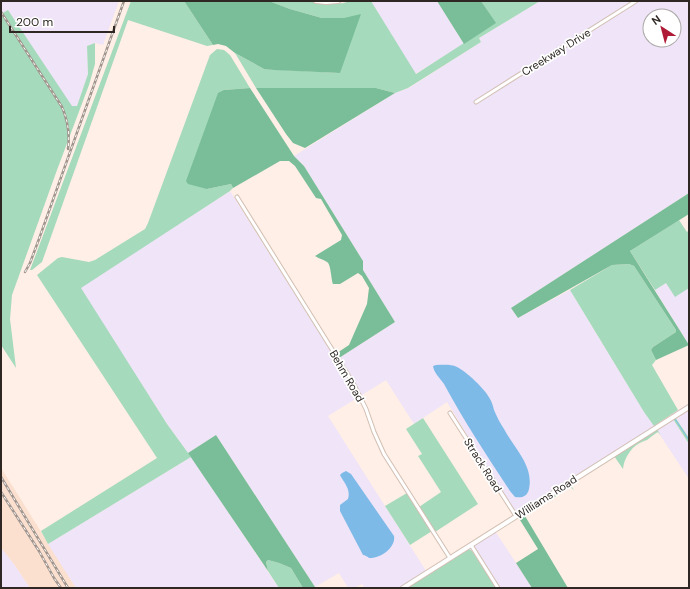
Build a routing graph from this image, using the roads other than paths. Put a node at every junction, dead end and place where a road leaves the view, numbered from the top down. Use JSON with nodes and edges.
{"nodes":[{"id":1,"x":316,"y":1,"type":"edge"},
{"id":2,"x":338,"y":1,"type":"edge"},
{"id":3,"x":636,"y":1,"type":"edge"},
{"id":4,"x":476,"y":102,"type":"dead end"},
{"id":5,"x":237,"y":197,"type":"dead end"},
{"id":6,"x":689,"y":407,"type":"edge"},
{"id":7,"x":450,"y":413,"type":"dead end"},
{"id":8,"x":516,"y":516,"type":"junction"},
{"id":9,"x":471,"y":545,"type":"junction"},
{"id":10,"x":450,"y":558,"type":"junction"},
{"id":11,"x":403,"y":588,"type":"edge"},
{"id":12,"x":498,"y":588,"type":"edge"}],
"edges":[{"from":1,"to":2,"type":"main road"},
{"from":3,"to":4,"type":"street","name":"Creekway Drive"},
{"from":5,"to":10,"type":"street","name":"Behm Road"},
{"from":6,"to":8,"type":"main road","name":"Williams Road"},
{"from":7,"to":8,"type":"street","name":"Strack Road"},
{"from":8,"to":9,"type":"main road","name":"Williams Road"},
{"from":9,"to":10,"type":"main road","name":"Williams Road"},
{"from":9,"to":12,"type":"street"},
{"from":10,"to":11,"type":"main road","name":"Williams Road"}]}
